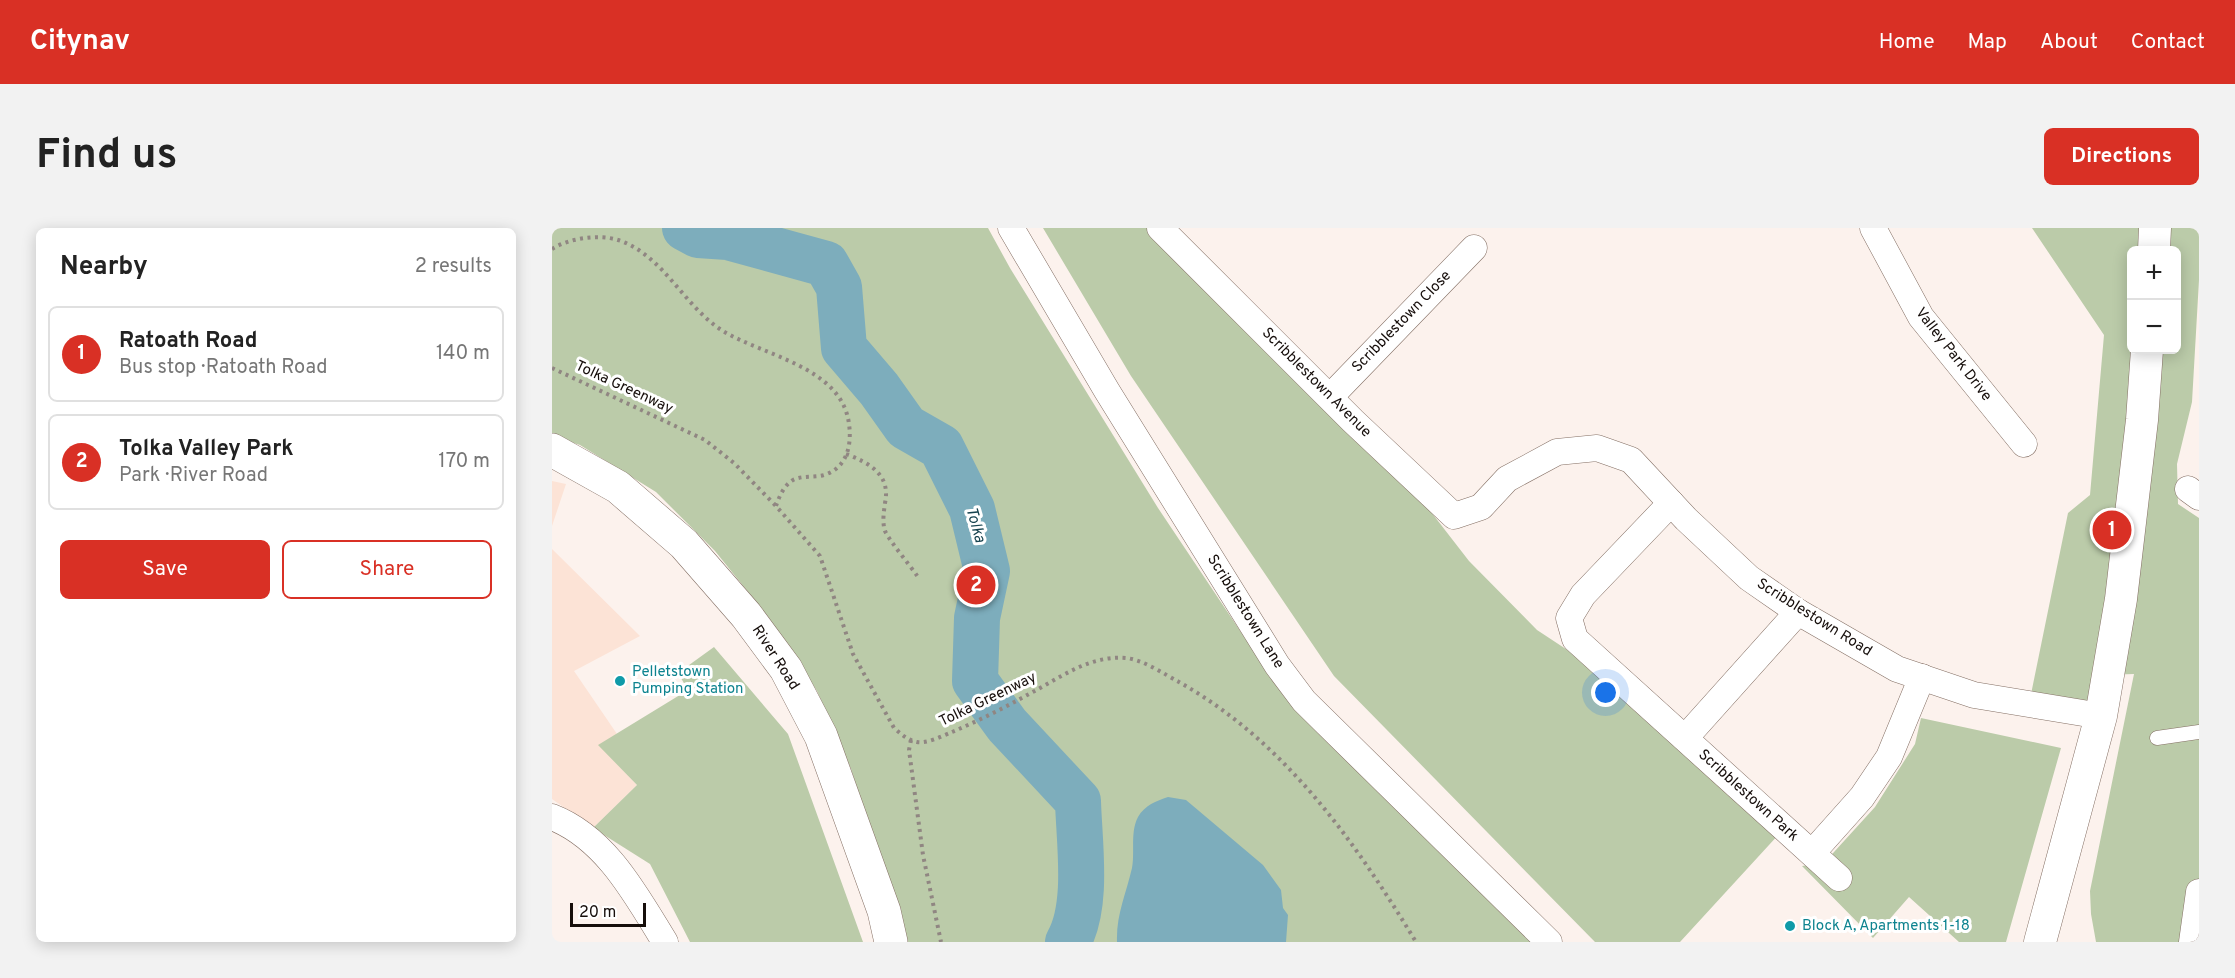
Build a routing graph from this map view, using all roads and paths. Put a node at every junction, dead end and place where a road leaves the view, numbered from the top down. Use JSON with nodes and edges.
{"nodes":[{"id":1,"x":1011,"y":228,"type":"edge"},
{"id":2,"x":1872,"y":228,"type":"edge"},
{"id":3,"x":2155,"y":228,"type":"edge"},
{"id":4,"x":1167,"y":230,"type":"edge"},
{"id":5,"x":2154,"y":246,"type":"edge"},
{"id":6,"x":1474,"y":248,"type":"dead end"},
{"id":7,"x":552,"y":249,"type":"edge"},
{"id":8,"x":2147,"y":354,"type":"edge"},
{"id":9,"x":552,"y":368,"type":"edge"},
{"id":10,"x":1330,"y":397,"type":"junction"},
{"id":11,"x":2024,"y":444,"type":"dead end"},
{"id":12,"x":552,"y":450,"type":"edge"},
{"id":13,"x":846,"y":454,"type":"junction"},
{"id":14,"x":1671,"y":503,"type":"junction"},
{"id":15,"x":776,"y":506,"type":"junction"},
{"id":16,"x":1481,"y":507,"type":"joint"},
{"id":17,"x":918,"y":577,"type":"dead end"},
{"id":18,"x":1798,"y":612,"type":"junction"},
{"id":19,"x":1922,"y":677,"type":"junction"},
{"id":20,"x":2101,"y":717,"type":"junction"},
{"id":21,"x":2199,"y":732,"type":"edge"},
{"id":22,"x":1684,"y":738,"type":"junction"},
{"id":23,"x":2157,"y":738,"type":"dead end"},
{"id":24,"x":911,"y":740,"type":"junction"},
{"id":25,"x":552,"y":817,"type":"edge"},
{"id":26,"x":1812,"y":853,"type":"junction"},
{"id":27,"x":1839,"y":878,"type":"dead end"},
{"id":28,"x":2199,"y":891,"type":"edge"},
{"id":29,"x":664,"y":942,"type":"edge"},
{"id":30,"x":891,"y":942,"type":"edge"},
{"id":31,"x":941,"y":942,"type":"edge"},
{"id":32,"x":1416,"y":942,"type":"edge"},
{"id":33,"x":1549,"y":942,"type":"edge"},
{"id":34,"x":2040,"y":942,"type":"edge"},
{"id":35,"x":2192,"y":942,"type":"edge"}],
"edges":[{"from":1,"to":33,"type":"street","name":"Scribblestown Lane"},
{"from":2,"to":11,"type":"street","name":"Valley Park Drive"},
{"from":3,"to":5,"type":"street"},
{"from":4,"to":10,"type":"street","name":"Scribblestown Avenue"},
{"from":6,"to":10,"type":"street","name":"Scribblestown Close"},
{"from":7,"to":13,"type":"path"},
{"from":8,"to":20,"type":"street"},
{"from":9,"to":15,"type":"path","name":"Tolka Greenway"},
{"from":10,"to":16,"type":"street","name":"Scribblestown Avenue"},
{"from":12,"to":30,"type":"main road","name":"River Road"},
{"from":13,"to":15,"type":"path"},
{"from":13,"to":17,"type":"path"},
{"from":14,"to":16,"type":"street","name":"Scribblestown Road"},
{"from":14,"to":18,"type":"street","name":"Scribblestown Road"},
{"from":14,"to":22,"type":"street","name":"Scribblestown Park"},
{"from":15,"to":24,"type":"path","name":"Tolka Greenway"},
{"from":18,"to":19,"type":"street","name":"Scribblestown Road"},
{"from":18,"to":22,"type":"street","name":"Scribblestown Park"},
{"from":19,"to":20,"type":"street","name":"Scribblestown Road"},
{"from":19,"to":26,"type":"street","name":"Scribblestown Park"},
{"from":20,"to":34,"type":"street"},
{"from":21,"to":23,"type":"lane"},
{"from":22,"to":26,"type":"street","name":"Scribblestown Park"},
{"from":24,"to":31,"type":"path"},
{"from":24,"to":32,"type":"path","name":"Tolka Greenway"},
{"from":25,"to":29,"type":"street"},
{"from":26,"to":27,"type":"street","name":"Scribblestown Park"},
{"from":28,"to":35,"type":"street"}]}
